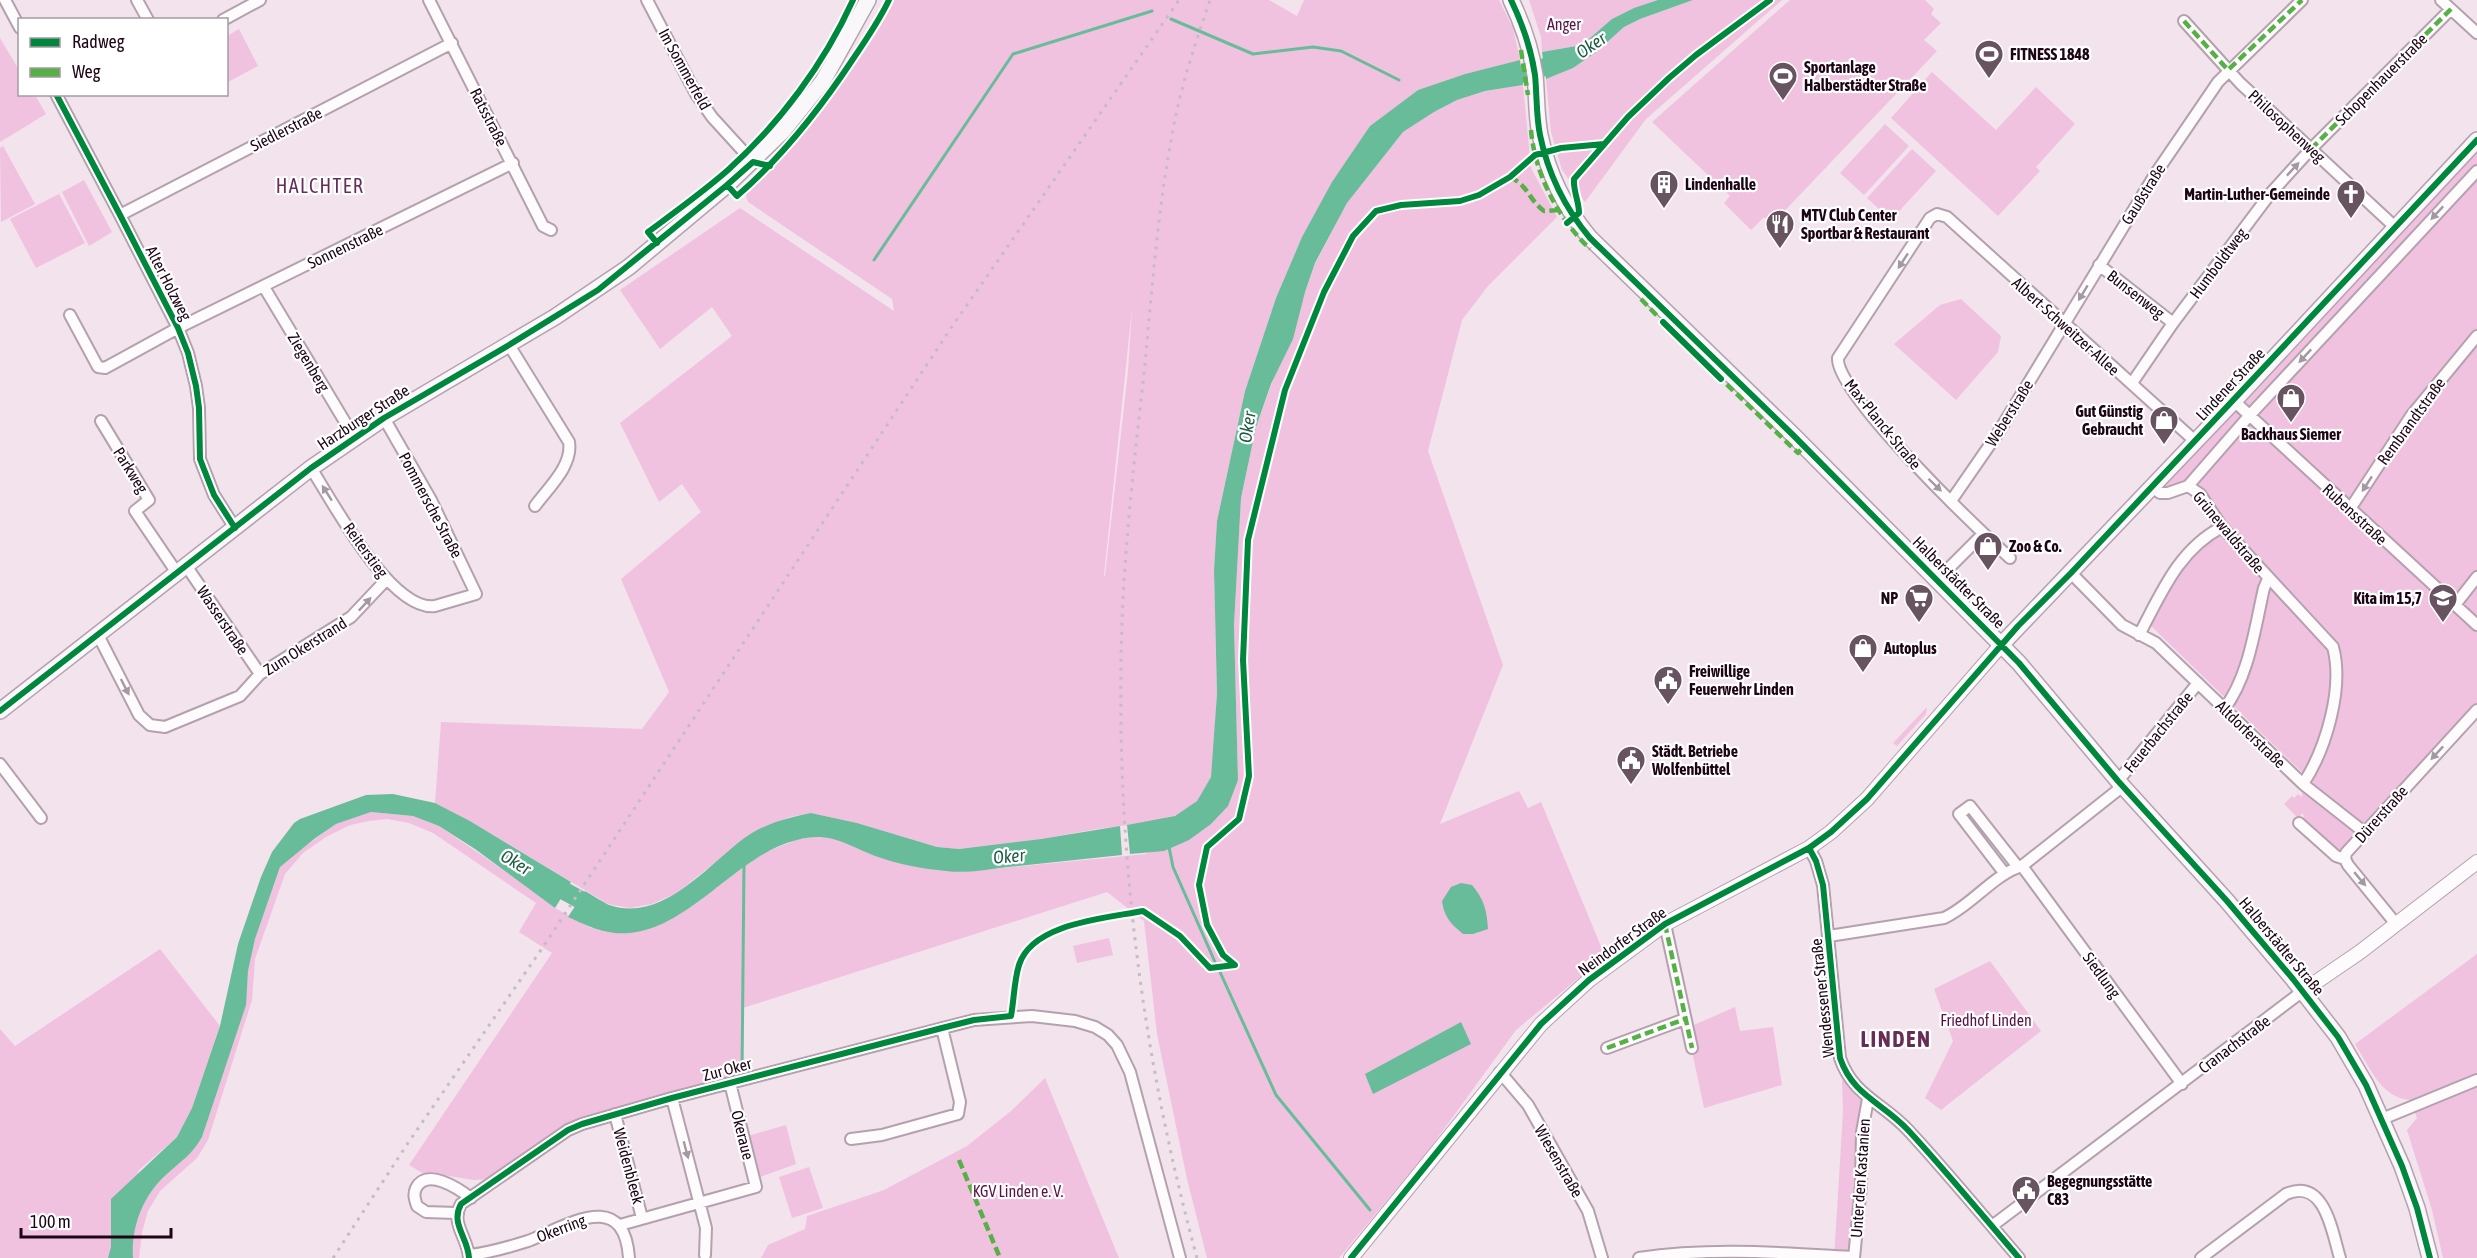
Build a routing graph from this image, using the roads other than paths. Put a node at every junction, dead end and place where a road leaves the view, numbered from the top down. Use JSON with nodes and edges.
{"nodes":[{"id":1,"x":5,"y":0,"type":"edge"},
{"id":2,"x":138,"y":0,"type":"edge"},
{"id":3,"x":260,"y":0,"type":"edge"},
{"id":4,"x":429,"y":0,"type":"edge"},
{"id":5,"x":646,"y":0,"type":"edge"},
{"id":6,"x":868,"y":0,"type":"edge"},
{"id":7,"x":1511,"y":0,"type":"edge"},
{"id":8,"x":2302,"y":0,"type":"edge"},
{"id":9,"x":2441,"y":0,"type":"edge"},
{"id":10,"x":2451,"y":9,"type":"junction"},
{"id":11,"x":147,"y":18,"type":"edge"},
{"id":12,"x":227,"y":18,"type":"edge"},
{"id":13,"x":2184,"y":21,"type":"dead end"},
{"id":14,"x":18,"y":23,"type":"edge"},
{"id":15,"x":2477,"y":33,"type":"edge"},
{"id":16,"x":452,"y":43,"type":"junction"},
{"id":17,"x":2228,"y":70,"type":"junction"},
{"id":18,"x":57,"y":96,"type":"edge"},
{"id":19,"x":2477,"y":140,"type":"edge"},
{"id":20,"x":2311,"y":149,"type":"junction"},
{"id":21,"x":753,"y":162,"type":"junction"},
{"id":22,"x":513,"y":164,"type":"junction"},
{"id":23,"x":2477,"y":171,"type":"edge"},
{"id":24,"x":1937,"y":214,"type":"joint"},
{"id":25,"x":120,"y":215,"type":"junction"},
{"id":26,"x":2395,"y":227,"type":"junction"},
{"id":27,"x":551,"y":230,"type":"dead end"},
{"id":28,"x":2099,"y":266,"type":"junction"},
{"id":29,"x":264,"y":287,"type":"junction"},
{"id":30,"x":70,"y":315,"type":"dead end"},
{"id":31,"x":2065,"y":323,"type":"junction"},
{"id":32,"x":2173,"y":323,"type":"junction"},
{"id":33,"x":178,"y":328,"type":"junction"},
{"id":34,"x":2477,"y":336,"type":"edge"},
{"id":35,"x":508,"y":345,"type":"junction"},
{"id":36,"x":2132,"y":383,"type":"junction"},
{"id":37,"x":2234,"y":401,"type":"junction"},
{"id":38,"x":2250,"y":416,"type":"junction"},
{"id":39,"x":384,"y":418,"type":"junction"},
{"id":40,"x":101,"y":421,"type":"dead end"},
{"id":41,"x":354,"y":437,"type":"junction"},
{"id":42,"x":2194,"y":441,"type":"junction"},
{"id":43,"x":311,"y":468,"type":"junction"},
{"id":44,"x":2188,"y":486,"type":"junction"},
{"id":45,"x":2152,"y":487,"type":"junction"},
{"id":46,"x":1951,"y":501,"type":"junction"},
{"id":47,"x":535,"y":506,"type":"dead end"},
{"id":48,"x":2350,"y":509,"type":"junction"},
{"id":49,"x":2222,"y":527,"type":"junction"},
{"id":50,"x":236,"y":528,"type":"junction"},
{"id":51,"x":1983,"y":534,"type":"junction"},
{"id":52,"x":2010,"y":558,"type":"dead end"},
{"id":53,"x":182,"y":570,"type":"junction"},
{"id":54,"x":2071,"y":573,"type":"junction"},
{"id":55,"x":2477,"y":577,"type":"edge"},
{"id":56,"x":1938,"y":579,"type":"junction"},
{"id":57,"x":2268,"y":579,"type":"junction"},
{"id":58,"x":386,"y":580,"type":"junction"},
{"id":59,"x":476,"y":594,"type":"joint"},
{"id":60,"x":2455,"y":605,"type":"junction"},
{"id":61,"x":2477,"y":625,"type":"edge"},
{"id":62,"x":98,"y":635,"type":"junction"},
{"id":63,"x":2139,"y":635,"type":"junction"},
{"id":64,"x":2002,"y":644,"type":"junction"},
{"id":65,"x":260,"y":674,"type":"junction"},
{"id":66,"x":2198,"y":683,"type":"junction"},
{"id":67,"x":2224,"y":710,"type":"junction"},
{"id":68,"x":2477,"y":710,"type":"edge"},
{"id":69,"x":0,"y":711,"type":"edge"},
{"id":70,"x":0,"y":764,"type":"edge"},
{"id":71,"x":2121,"y":784,"type":"junction"},
{"id":72,"x":2303,"y":784,"type":"junction"},
{"id":73,"x":41,"y":818,"type":"dead end"},
{"id":74,"x":2299,"y":823,"type":"dead end"},
{"id":75,"x":2364,"y":832,"type":"junction"},
{"id":76,"x":1809,"y":848,"type":"junction"},
{"id":77,"x":2345,"y":860,"type":"junction"},
{"id":78,"x":2477,"y":862,"type":"edge"},
{"id":79,"x":2020,"y":866,"type":"junction"},
{"id":80,"x":2005,"y":874,"type":"junction"},
{"id":81,"x":1665,"y":924,"type":"junction"},
{"id":82,"x":2396,"y":924,"type":"junction"},
{"id":83,"x":1829,"y":936,"type":"junction"},
{"id":84,"x":2303,"y":991,"type":"junction"},
{"id":85,"x":1685,"y":1019,"type":"junction"},
{"id":86,"x":942,"y":1028,"type":"junction"},
{"id":87,"x":1607,"y":1048,"type":"dead end"},
{"id":88,"x":1692,"y":1048,"type":"dead end"},
{"id":89,"x":1500,"y":1072,"type":"junction"},
{"id":90,"x":2477,"y":1080,"type":"edge"},
{"id":91,"x":730,"y":1083,"type":"junction"},
{"id":92,"x":2182,"y":1084,"type":"junction"},
{"id":93,"x":672,"y":1098,"type":"junction"},
{"id":94,"x":1868,"y":1098,"type":"junction"},
{"id":95,"x":615,"y":1114,"type":"junction"},
{"id":96,"x":2382,"y":1119,"type":"junction"},
{"id":97,"x":851,"y":1139,"type":"dead end"},
{"id":98,"x":471,"y":1198,"type":"junction"},
{"id":99,"x":699,"y":1202,"type":"junction"},
{"id":100,"x":456,"y":1213,"type":"junction"},
{"id":101,"x":642,"y":1218,"type":"junction"},
{"id":102,"x":620,"y":1225,"type":"junction"},
{"id":103,"x":1992,"y":1226,"type":"junction"},
{"id":104,"x":705,"y":1255,"type":"dead end"},
{"id":105,"x":469,"y":1257,"type":"edge"},
{"id":106,"x":629,"y":1258,"type":"edge"},
{"id":107,"x":1180,"y":1258,"type":"edge"},
{"id":108,"x":1351,"y":1258,"type":"edge"},
{"id":109,"x":1602,"y":1258,"type":"edge"},
{"id":110,"x":1639,"y":1258,"type":"edge"},
{"id":111,"x":1854,"y":1258,"type":"edge"},
{"id":112,"x":2019,"y":1258,"type":"edge"},
{"id":113,"x":2201,"y":1258,"type":"edge"},
{"id":114,"x":2340,"y":1258,"type":"edge"},
{"id":115,"x":2430,"y":1258,"type":"edge"}],
"edges":[{"from":1,"to":14,"type":"street"},
{"from":2,"to":11,"type":"street"},
{"from":3,"to":12,"type":"street"},
{"from":4,"to":16,"type":"street","name":"Ratsstraße"},
{"from":5,"to":21,"type":"street","name":"Im Sommerfeld"},
{"from":6,"to":21,"type":"main road","name":"Harzburger Straße"},
{"from":7,"to":56,"type":"main road","name":"Halberstädter Straße"},
{"from":8,"to":17,"type":"street","name":"Gaußstraße"},
{"from":9,"to":10,"type":"street"},
{"from":10,"to":15,"type":"street"},
{"from":10,"to":20,"type":"street","name":"Schopenhauerstraße"},
{"from":13,"to":17,"type":"street","name":"Philosophenweg"},
{"from":16,"to":22,"type":"street","name":"Ratsstraße"},
{"from":16,"to":25,"type":"street","name":"Siedlerstraße"},
{"from":17,"to":20,"type":"street","name":"Philosophenweg"},
{"from":17,"to":28,"type":"street","name":"Gaußstraße"},
{"from":18,"to":25,"type":"street","name":"Alter Holzweg"},
{"from":19,"to":26,"type":"main road","name":"Lindener Straße"},
{"from":20,"to":26,"type":"street","name":"Philosophenweg"},
{"from":32,"to":20,"type":"street","name":"Humboldtweg","one_way":true},
{"from":21,"to":35,"type":"main road","name":"Harzburger Straße"},
{"from":22,"to":27,"type":"street","name":"Ratsstraße"},
{"from":22,"to":29,"type":"street","name":"Sonnenstraße"},
{"from":23,"to":38,"type":"street","one_way":true},
{"from":24,"to":31,"type":"street","name":"Albert-Schweitzer-Allee"},
{"from":24,"to":46,"type":"street","name":"Max-Planck-Straße","one_way":true},
{"from":25,"to":33,"type":"street","name":"Alter Holzweg"},
{"from":26,"to":37,"type":"main road","name":"Lindener Straße"},
{"from":28,"to":31,"type":"street","name":"Gaußstraße","one_way":true},
{"from":28,"to":32,"type":"street","name":"Bunsenweg"},
{"from":29,"to":33,"type":"street","name":"Sonnenstraße"},
{"from":29,"to":41,"type":"street","name":"Ziegenberg"},
{"from":30,"to":33,"type":"street","name":"Sonnenstraße"},
{"from":31,"to":36,"type":"street","name":"Albert-Schweitzer-Allee"},
{"from":31,"to":46,"type":"street","name":"Weberstraße"},
{"from":32,"to":36,"type":"street","name":"Humboldtweg"},
{"from":33,"to":50,"type":"street","name":"Alter Holzweg"},
{"from":34,"to":48,"type":"street","name":"Rembrandtstraße","one_way":true},
{"from":35,"to":39,"type":"main road","name":"Harzburger Straße"},
{"from":35,"to":47,"type":"street"},
{"from":36,"to":42,"type":"street","name":"Albert-Schweitzer-Allee"},
{"from":37,"to":38,"type":"street","name":"Rubensstraße"},
{"from":37,"to":42,"type":"main road","name":"Lindener Straße"},
{"from":38,"to":44,"type":"street"},
{"from":38,"to":48,"type":"street","name":"Rubensstraße"},
{"from":39,"to":41,"type":"main road","name":"Harzburger Straße"},
{"from":39,"to":59,"type":"street","name":"Pommersche Straße"},
{"from":40,"to":53,"type":"street","name":"Parkweg"},
{"from":41,"to":43,"type":"main road","name":"Harzburger Straße"},
{"from":42,"to":45,"type":"main road","name":"Lindener Straße"},
{"from":43,"to":50,"type":"main road","name":"Harzburger Straße"},
{"from":58,"to":43,"type":"street","name":"Reiterstieg","one_way":true},
{"from":44,"to":45,"type":"street"},
{"from":44,"to":49,"type":"street","name":"Grünewaldstraße"},
{"from":45,"to":54,"type":"main road","name":"Lindener Straße"},
{"from":46,"to":51,"type":"street","name":"Max-Planck-Straße"},
{"from":48,"to":60,"type":"street","name":"Rubensstraße"},
{"from":49,"to":57,"type":"street","name":"Grünewaldstraße"},
{"from":49,"to":63,"type":"street"},
{"from":50,"to":53,"type":"main road","name":"Harzburger Straße"},
{"from":51,"to":52,"type":"street","name":"Max-Planck-Straße"},
{"from":51,"to":56,"type":"street"},
{"from":53,"to":62,"type":"main road","name":"Harzburger Straße"},
{"from":53,"to":65,"type":"street","name":"Wasserstraße"},
{"from":54,"to":63,"type":"street","name":"Altdorferstraße"},
{"from":54,"to":64,"type":"main road","name":"Lindener Straße"},
{"from":55,"to":60,"type":"street"},
{"from":56,"to":64,"type":"main road","name":"Halberstädter Straße"},
{"from":57,"to":67,"type":"street","name":"Grünewaldstraße"},
{"from":57,"to":72,"type":"street","name":"Grünewaldstraße"},
{"from":58,"to":59,"type":"street","name":"Reiterstieg"},
{"from":65,"to":58,"type":"street","name":"Zum Okerstrand","one_way":true},
{"from":60,"to":61,"type":"street","name":"Rubensstraße"},
{"from":62,"to":65,"type":"street","name":"Zum Okerstrand","one_way":true},
{"from":62,"to":69,"type":"main road","name":"Harzburger Straße"},
{"from":63,"to":66,"type":"street","name":"Altdorferstraße"},
{"from":64,"to":71,"type":"main road","name":"Halberstädter Straße"},
{"from":64,"to":76,"type":"street","name":"Neindorfer Straße"},
{"from":66,"to":67,"type":"street","name":"Altdorferstraße"},
{"from":66,"to":71,"type":"street","name":"Feuerbachstraße"},
{"from":67,"to":72,"type":"street","name":"Altdorferstraße"},
{"from":68,"to":75,"type":"street","name":"Dürerstraße","one_way":true},
{"from":70,"to":73,"type":"street"},
{"from":71,"to":79,"type":"street"},
{"from":71,"to":84,"type":"main road","name":"Halberstädter Straße"},
{"from":72,"to":75,"type":"street","name":"Altdorferstraße"},
{"from":74,"to":77,"type":"street"},
{"from":75,"to":77,"type":"street","name":"Dürerstraße"},
{"from":76,"to":81,"type":"street","name":"Neindorfer Straße"},
{"from":76,"to":83,"type":"street","name":"Wendessener Straße"},
{"from":77,"to":82,"type":"street","name":"Dürerstraße","one_way":true},
{"from":78,"to":82,"type":"street","name":"Cranachstraße"},
{"from":79,"to":80,"type":"street"},
{"from":79,"to":80,"type":"street","name":"Siedlung"},
{"from":79,"to":92,"type":"street","name":"Siedlung"},
{"from":80,"to":83,"type":"street"},
{"from":81,"to":85,"type":"street"},
{"from":81,"to":89,"type":"street","name":"Neindorfer Straße"},
{"from":82,"to":84,"type":"street","name":"Cranachstraße"},
{"from":83,"to":94,"type":"street","name":"Wendessener Straße"},
{"from":84,"to":92,"type":"street","name":"Cranachstraße"},
{"from":84,"to":96,"type":"main road","name":"Halberstädter Straße"},
{"from":85,"to":87,"type":"street"},
{"from":85,"to":88,"type":"street"},
{"from":86,"to":91,"type":"street","name":"Zur Oker"},
{"from":86,"to":97,"type":"street"},
{"from":86,"to":107,"type":"street","name":"Zur Oker"},
{"from":89,"to":108,"type":"street","name":"Neindorfer Straße"},
{"from":89,"to":109,"type":"street","name":"Wiesenstraße"},
{"from":90,"to":96,"type":"street"},
{"from":91,"to":93,"type":"street","name":"Zur Oker"},
{"from":91,"to":99,"type":"street","name":"Okeraue"},
{"from":92,"to":103,"type":"street","name":"Cranachstraße"},
{"from":93,"to":95,"type":"street","name":"Zur Oker"},
{"from":93,"to":99,"type":"street","one_way":true},
{"from":94,"to":103,"type":"street","name":"Wendessener Straße"},
{"from":94,"to":111,"type":"street","name":"Unter den Kastanien"},
{"from":95,"to":98,"type":"street","name":"Zur Oker"},
{"from":95,"to":101,"type":"street","name":"Weidenbleek"},
{"from":96,"to":115,"type":"main road","name":"Halberstädter Straße"},
{"from":98,"to":100,"type":"street","name":"Zur Oker"},
{"from":98,"to":100,"type":"street"},
{"from":99,"to":101,"type":"street"},
{"from":99,"to":104,"type":"street"},
{"from":100,"to":105,"type":"street"},
{"from":101,"to":102,"type":"street"},
{"from":102,"to":105,"type":"street","name":"Okerring"},
{"from":102,"to":106,"type":"street"},
{"from":103,"to":112,"type":"street","name":"Wendessener Straße"},
{"from":110,"to":111,"type":"street"},
{"from":113,"to":114,"type":"street"}]}
